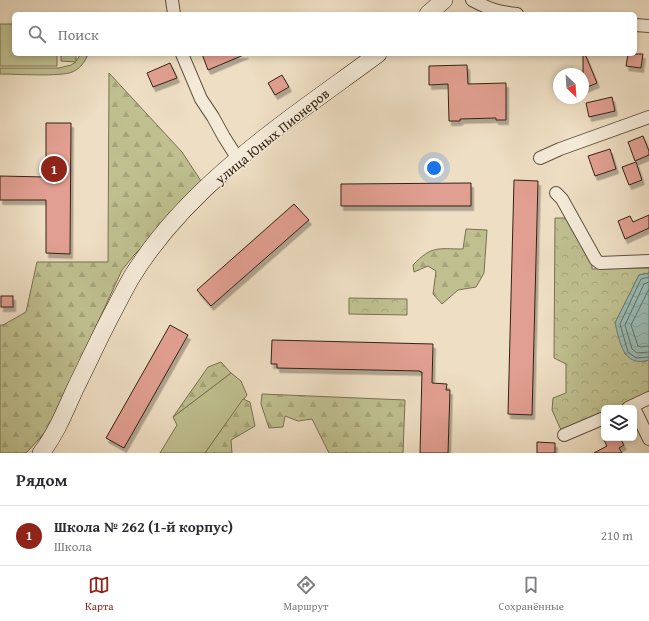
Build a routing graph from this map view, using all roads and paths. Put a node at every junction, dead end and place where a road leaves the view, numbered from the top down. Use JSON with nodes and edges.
{"nodes":[{"id":1,"x":172,"y":0,"type":"edge"},
{"id":2,"x":472,"y":0,"type":"edge"},
{"id":3,"x":174,"y":12,"type":"edge"},
{"id":4,"x":500,"y":12,"type":"edge"},
{"id":5,"x":637,"y":25,"type":"edge"},
{"id":6,"x":649,"y":26,"type":"edge"},
{"id":7,"x":183,"y":56,"type":"edge"},
{"id":8,"x":375,"y":56,"type":"edge"},
{"id":9,"x":649,"y":117,"type":"edge"},
{"id":10,"x":238,"y":158,"type":"junction"},
{"id":11,"x":540,"y":158,"type":"dead end"},
{"id":12,"x":556,"y":193,"type":"dead end"},
{"id":13,"x":649,"y":261,"type":"edge"},
{"id":14,"x":649,"y":398,"type":"edge"},
{"id":15,"x":634,"y":405,"type":"edge"},
{"id":16,"x":601,"y":419,"type":"edge"},
{"id":17,"x":637,"y":419,"type":"edge"},
{"id":18,"x":564,"y":435,"type":"dead end"},
{"id":19,"x":649,"y":439,"type":"edge"},
{"id":20,"x":44,"y":452,"type":"edge"}],
"edges":[{"from":1,"to":3,"type":"street"},
{"from":2,"to":4,"type":"street"},
{"from":5,"to":6,"type":"street"},
{"from":7,"to":10,"type":"street"},
{"from":8,"to":10,"type":"main road","name":"улица Юных Пионеров"},
{"from":9,"to":11,"type":"street"},
{"from":10,"to":20,"type":"main road","name":"улица Юных Пионеров"},
{"from":12,"to":13,"type":"street"},
{"from":14,"to":15,"type":"street"},
{"from":16,"to":18,"type":"street"},
{"from":17,"to":19,"type":"street"}]}
